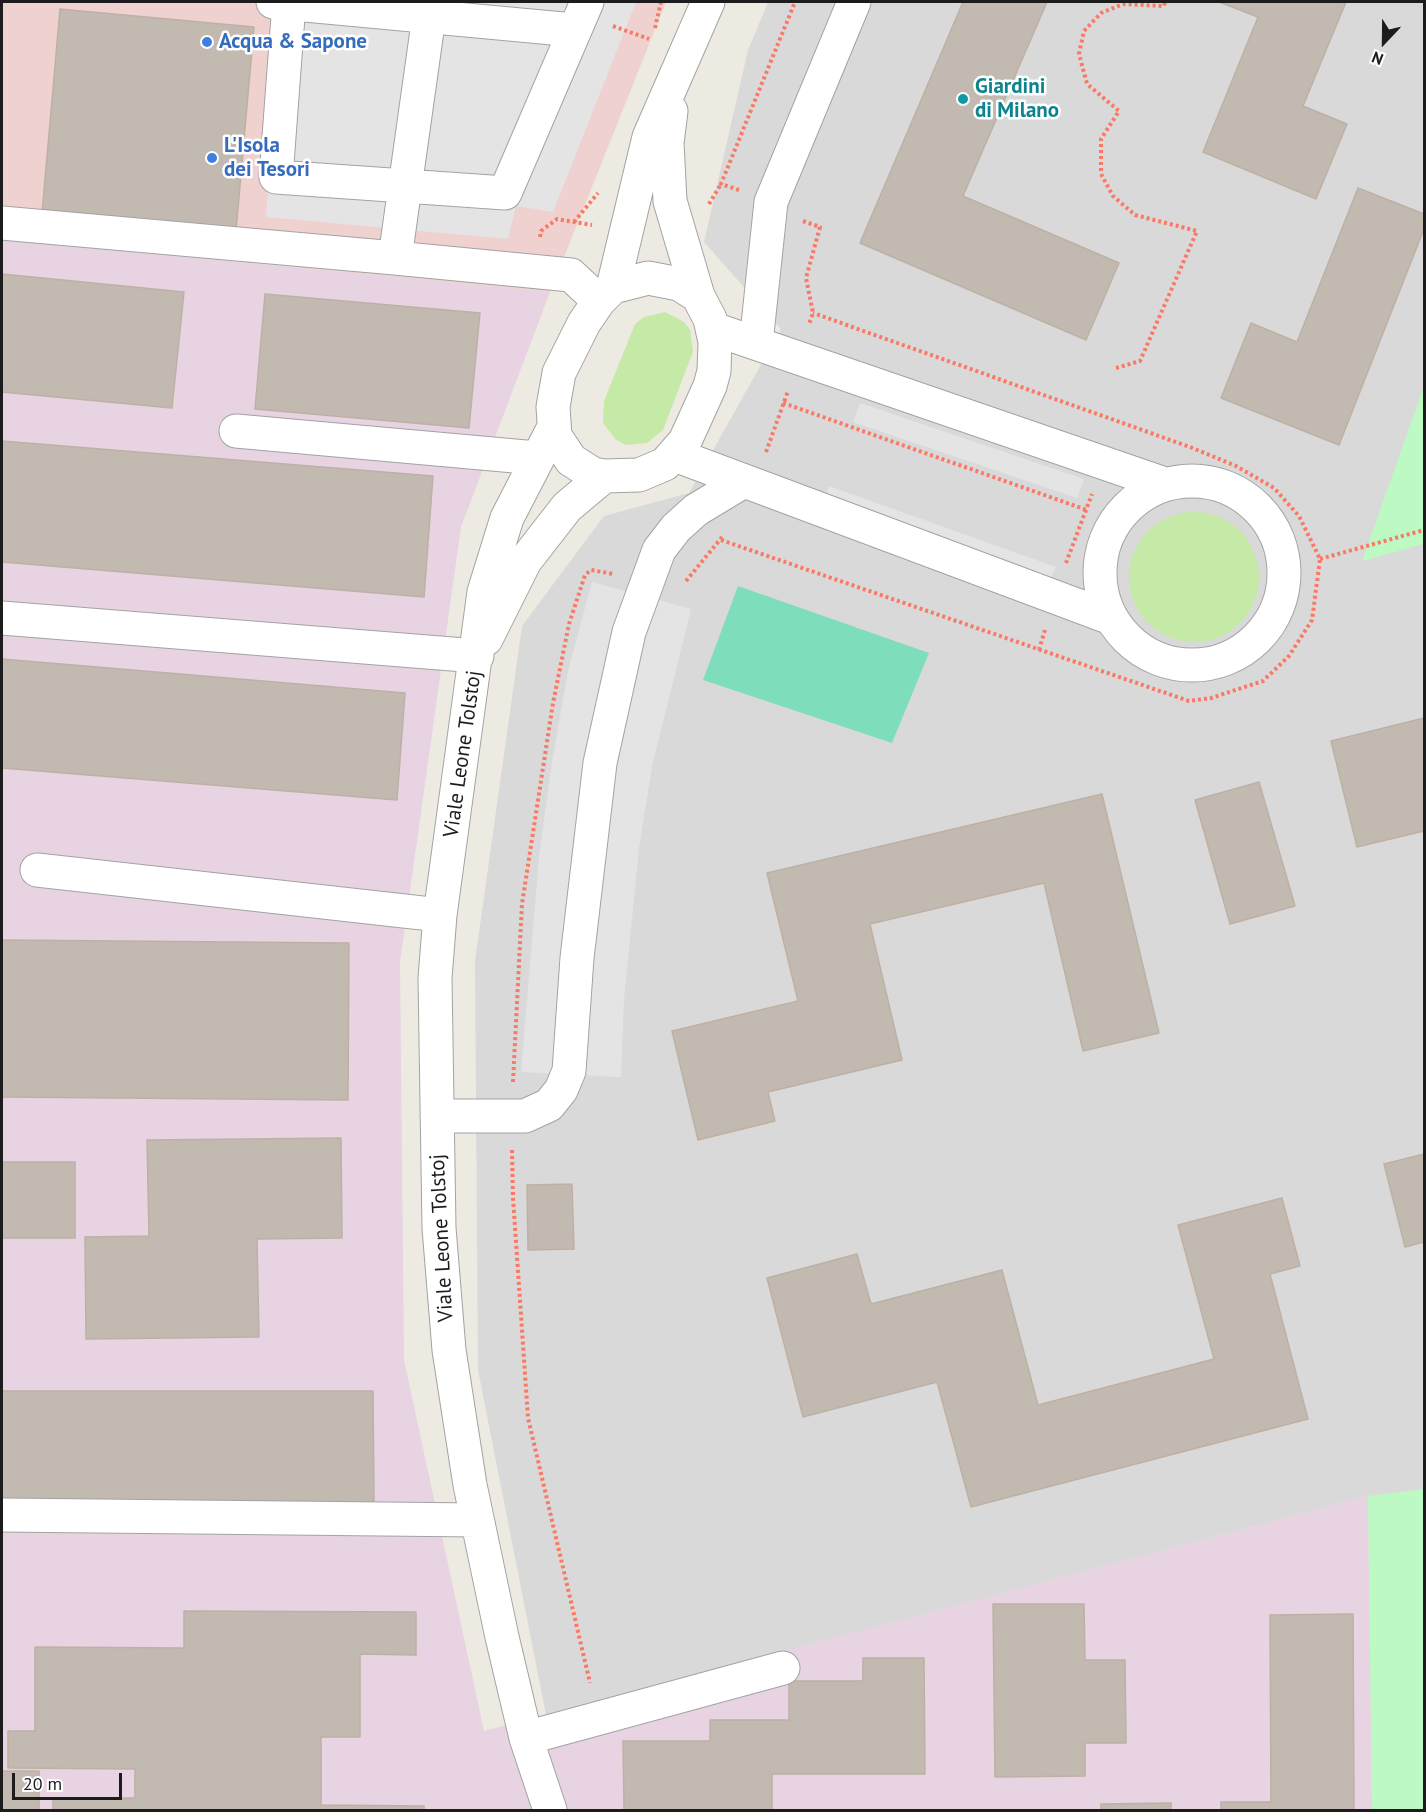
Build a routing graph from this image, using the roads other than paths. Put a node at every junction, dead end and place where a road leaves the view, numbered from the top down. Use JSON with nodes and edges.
{"nodes":[{"id":1,"x":281,"y":2,"type":"edge"},
{"id":2,"x":708,"y":2,"type":"edge"},
{"id":3,"x":855,"y":2,"type":"edge"},
{"id":4,"x":430,"y":9,"type":"edge"},
{"id":5,"x":580,"y":16,"type":"edge"},
{"id":6,"x":684,"y":61,"type":"junction"},
{"id":7,"x":404,"y":185,"type":"junction"},
{"id":8,"x":2,"y":223,"type":"edge"},
{"id":9,"x":395,"y":258,"type":"junction"},
{"id":10,"x":606,"y":294,"type":"junction"},
{"id":11,"x":698,"y":296,"type":"junction"},
{"id":12,"x":714,"y":329,"type":"junction"},
{"id":13,"x":756,"y":343,"type":"junction"},
{"id":14,"x":553,"y":429,"type":"junction"},
{"id":15,"x":236,"y":431,"type":"dead end"},
{"id":16,"x":675,"y":455,"type":"junction"},
{"id":17,"x":537,"y":458,"type":"junction"},
{"id":18,"x":604,"y":476,"type":"junction"},
{"id":19,"x":744,"y":481,"type":"junction"},
{"id":20,"x":1165,"y":484,"type":"junction"},
{"id":21,"x":2,"y":618,"type":"edge"},
{"id":22,"x":1111,"y":618,"type":"junction"},
{"id":23,"x":477,"y":656,"type":"junction"},
{"id":24,"x":37,"y":870,"type":"dead end"},
{"id":25,"x":440,"y":915,"type":"junction"},
{"id":26,"x":437,"y":1116,"type":"junction"},
{"id":27,"x":2,"y":1515,"type":"edge"},
{"id":28,"x":477,"y":1520,"type":"junction"},
{"id":29,"x":783,"y":1668,"type":"dead end"},
{"id":30,"x":526,"y":1738,"type":"junction"},
{"id":31,"x":549,"y":1810,"type":"edge"}],
"edges":[{"from":1,"to":4,"type":"street"},
{"from":1,"to":7,"type":"street"},
{"from":2,"to":6,"type":"street","name":"Viale Leone Tolstoj"},
{"from":3,"to":13,"type":"street"},
{"from":4,"to":5,"type":"street"},
{"from":4,"to":7,"type":"street"},
{"from":5,"to":7,"type":"street"},
{"from":6,"to":10,"type":"street","name":"Viale Leone Tolstoj"},
{"from":6,"to":11,"type":"street","name":"Viale Leone Tolstoj"},
{"from":7,"to":9,"type":"street"},
{"from":8,"to":9,"type":"street"},
{"from":9,"to":10,"type":"street"},
{"from":10,"to":11,"type":"street"},
{"from":10,"to":14,"type":"street","name":"Viale Leone Tolstoj"},
{"from":11,"to":12,"type":"street","name":"Viale Leone Tolstoj"},
{"from":12,"to":13,"type":"street"},
{"from":12,"to":16,"type":"street","name":"Viale Leone Tolstoj"},
{"from":13,"to":20,"type":"street"},
{"from":14,"to":17,"type":"street","name":"Viale Leone Tolstoj"},
{"from":14,"to":18,"type":"street","name":"Viale Leone Tolstoj"},
{"from":15,"to":17,"type":"street"},
{"from":16,"to":18,"type":"street","name":"Viale Leone Tolstoj"},
{"from":16,"to":19,"type":"street"},
{"from":17,"to":23,"type":"street","name":"Viale Leone Tolstoj"},
{"from":18,"to":23,"type":"street","name":"Viale Leone Tolstoj"},
{"from":19,"to":22,"type":"street"},
{"from":19,"to":26,"type":"street"},
{"from":20,"to":22,"type":"street"},
{"from":20,"to":22,"type":"street"},
{"from":21,"to":23,"type":"street"},
{"from":23,"to":25,"type":"street","name":"Viale Leone Tolstoj"},
{"from":24,"to":25,"type":"street"},
{"from":25,"to":26,"type":"street","name":"Viale Leone Tolstoj"},
{"from":26,"to":28,"type":"street","name":"Viale Leone Tolstoj"},
{"from":27,"to":28,"type":"street"},
{"from":28,"to":30,"type":"street","name":"Viale Leone Tolstoj"},
{"from":29,"to":30,"type":"street"},
{"from":30,"to":31,"type":"street","name":"Viale Leone Tolstoj"}]}
